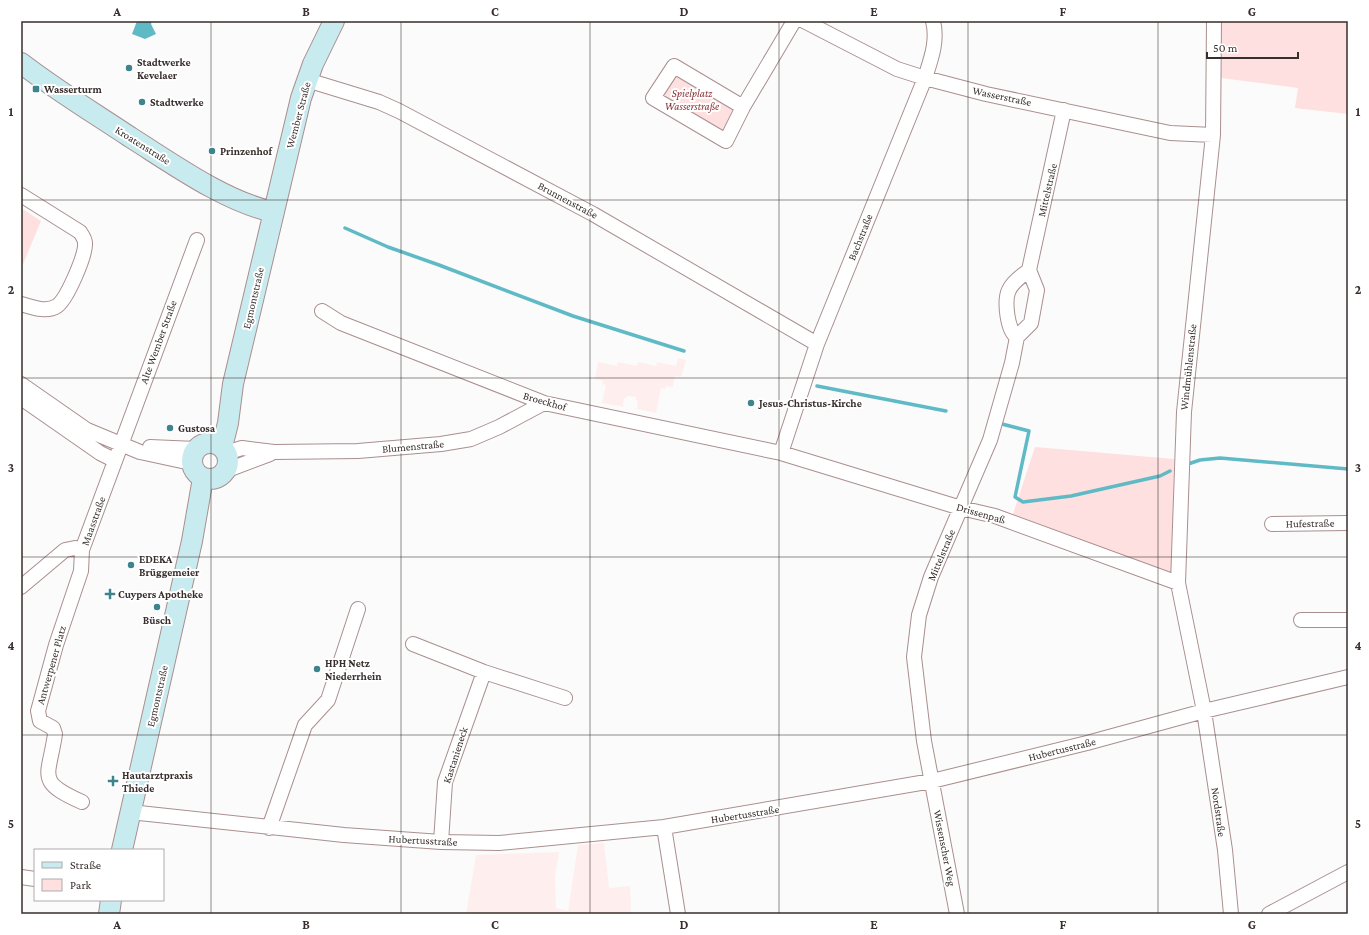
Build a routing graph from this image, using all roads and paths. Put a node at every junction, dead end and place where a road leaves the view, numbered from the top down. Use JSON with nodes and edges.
{"nodes":[{"id":1,"x":334,"y":21,"type":"edge"},
{"id":2,"x":794,"y":21,"type":"edge"},
{"id":3,"x":804,"y":21,"type":"edge"},
{"id":4,"x":933,"y":21,"type":"edge"},
{"id":5,"x":1214,"y":21,"type":"edge"},
{"id":6,"x":21,"y":63,"type":"edge"},
{"id":7,"x":925,"y":78,"type":"junction"},
{"id":8,"x":307,"y":80,"type":"junction"},
{"id":9,"x":743,"y":107,"type":"junction"},
{"id":10,"x":1064,"y":110,"type":"junction"},
{"id":11,"x":1213,"y":135,"type":"junction"},
{"id":12,"x":21,"y":196,"type":"edge"},
{"id":13,"x":273,"y":212,"type":"junction"},
{"id":14,"x":197,"y":240,"type":"dead end"},
{"id":15,"x":1029,"y":270,"type":"junction"},
{"id":16,"x":21,"y":304,"type":"edge"},
{"id":17,"x":322,"y":311,"type":"dead end"},
{"id":18,"x":1017,"y":337,"type":"junction"},
{"id":19,"x":818,"y":344,"type":"junction"},
{"id":20,"x":21,"y":384,"type":"edge"},
{"id":21,"x":233,"y":384,"type":"junction"},
{"id":22,"x":21,"y":398,"type":"edge"},
{"id":23,"x":544,"y":403,"type":"junction"},
{"id":24,"x":121,"y":444,"type":"junction"},
{"id":25,"x":274,"y":452,"type":"junction"},
{"id":26,"x":781,"y":453,"type":"junction"},
{"id":27,"x":214,"y":459,"type":"junction"},
{"id":28,"x":114,"y":460,"type":"junction"},
{"id":29,"x":961,"y":508,"type":"junction"},
{"id":30,"x":1348,"y":523,"type":"edge"},
{"id":31,"x":1272,"y":524,"type":"dead end"},
{"id":32,"x":82,"y":550,"type":"junction"},
{"id":33,"x":1178,"y":583,"type":"junction"},
{"id":34,"x":21,"y":586,"type":"edge"},
{"id":35,"x":358,"y":609,"type":"dead end"},
{"id":36,"x":1301,"y":620,"type":"dead end"},
{"id":37,"x":1348,"y":620,"type":"edge"},
{"id":38,"x":413,"y":644,"type":"dead end"},
{"id":39,"x":484,"y":672,"type":"junction"},
{"id":40,"x":1348,"y":677,"type":"edge"},
{"id":41,"x":565,"y":698,"type":"dead end"},
{"id":42,"x":1204,"y":711,"type":"junction"},
{"id":43,"x":932,"y":782,"type":"junction"},
{"id":44,"x":82,"y":802,"type":"dead end"},
{"id":45,"x":130,"y":812,"type":"junction"},
{"id":46,"x":664,"y":827,"type":"junction"},
{"id":47,"x":269,"y":828,"type":"junction"},
{"id":48,"x":441,"y":842,"type":"junction"},
{"id":49,"x":122,"y":849,"type":"edge"},
{"id":50,"x":1348,"y":872,"type":"edge"},
{"id":51,"x":21,"y":877,"type":"edge"},
{"id":52,"x":34,"y":879,"type":"edge"},
{"id":53,"x":111,"y":901,"type":"edge"},
{"id":54,"x":109,"y":914,"type":"edge"},
{"id":55,"x":678,"y":914,"type":"edge"},
{"id":56,"x":957,"y":914,"type":"edge"},
{"id":57,"x":1231,"y":914,"type":"edge"},
{"id":58,"x":1269,"y":914,"type":"edge"}],
"edges":[{"from":1,"to":8,"type":"street","name":"Wember Straße"},
{"from":2,"to":9,"type":"street"},
{"from":3,"to":7,"type":"street","name":"Wasserstraße"},
{"from":4,"to":7,"type":"street","name":"Bachstraße"},
{"from":5,"to":11,"type":"street","name":"Windmühlenstraße"},
{"from":6,"to":13,"type":"street","name":"Kroatenstraße"},
{"from":7,"to":10,"type":"street","name":"Wasserstraße"},
{"from":7,"to":19,"type":"street","name":"Bachstraße"},
{"from":8,"to":13,"type":"street","name":"Wember Straße"},
{"from":8,"to":19,"type":"street","name":"Brunnenstraße"},
{"from":9,"to":9,"type":"street"},
{"from":10,"to":11,"type":"street","name":"Wasserstraße"},
{"from":10,"to":15,"type":"street","name":"Mittelstraße"},
{"from":11,"to":33,"type":"street","name":"Windmühlenstraße"},
{"from":12,"to":16,"type":"street"},
{"from":13,"to":21,"type":"street","name":"Egmontstraße"},
{"from":14,"to":24,"type":"street","name":"Alte Wember Straße"},
{"from":15,"to":18,"type":"street"},
{"from":15,"to":18,"type":"street"},
{"from":17,"to":23,"type":"street","name":"Broeckhof"},
{"from":18,"to":29,"type":"street","name":"Mittelstraße"},
{"from":19,"to":26,"type":"street","name":"Bachstraße"},
{"from":20,"to":24,"type":"street"},
{"from":21,"to":27,"type":"street","name":"Egmontstraße"},
{"from":21,"to":27,"type":"street","name":"Egmontstraße"},
{"from":22,"to":28,"type":"street"},
{"from":23,"to":25,"type":"street","name":"Blumenstraße"},
{"from":23,"to":26,"type":"street","name":"Broeckhof"},
{"from":24,"to":27,"type":"street"},
{"from":24,"to":28,"type":"street","name":"Maasstraße"},
{"from":25,"to":27,"type":"street","name":"Blumenstraße"},
{"from":25,"to":27,"type":"street","name":"Blumenstraße"},
{"from":26,"to":29,"type":"street","name":"Drissenpaß"},
{"from":27,"to":45,"type":"street","name":"Egmontstraße"},
{"from":28,"to":32,"type":"street","name":"Maasstraße"},
{"from":29,"to":33,"type":"street","name":"Drissenpaß"},
{"from":29,"to":43,"type":"street","name":"Mittelstraße"},
{"from":30,"to":31,"type":"street","name":"Hufestraße"},
{"from":32,"to":34,"type":"street","name":"Maasstraße"},
{"from":32,"to":44,"type":"street","name":"Antwerpener Platz"},
{"from":33,"to":42,"type":"street","name":"Windmühlenstraße"},
{"from":35,"to":47,"type":"street"},
{"from":36,"to":37,"type":"street"},
{"from":38,"to":39,"type":"street"},
{"from":39,"to":41,"type":"street"},
{"from":39,"to":48,"type":"street","name":"Kastanieneck"},
{"from":40,"to":42,"type":"street","name":"Hubertusstraße"},
{"from":42,"to":43,"type":"street","name":"Hubertusstraße"},
{"from":42,"to":57,"type":"street","name":"Nordstraße"},
{"from":43,"to":46,"type":"street","name":"Hubertusstraße"},
{"from":43,"to":56,"type":"street","name":"Wissenscher Weg"},
{"from":45,"to":47,"type":"street","name":"Hubertusstraße"},
{"from":45,"to":49,"type":"street","name":"Egmontstraße"},
{"from":46,"to":48,"type":"street","name":"Hubertusstraße"},
{"from":46,"to":55,"type":"street"},
{"from":47,"to":48,"type":"street","name":"Hubertusstraße"},
{"from":50,"to":58,"type":"street"},
{"from":51,"to":52,"type":"street"},
{"from":53,"to":54,"type":"street"}]}
